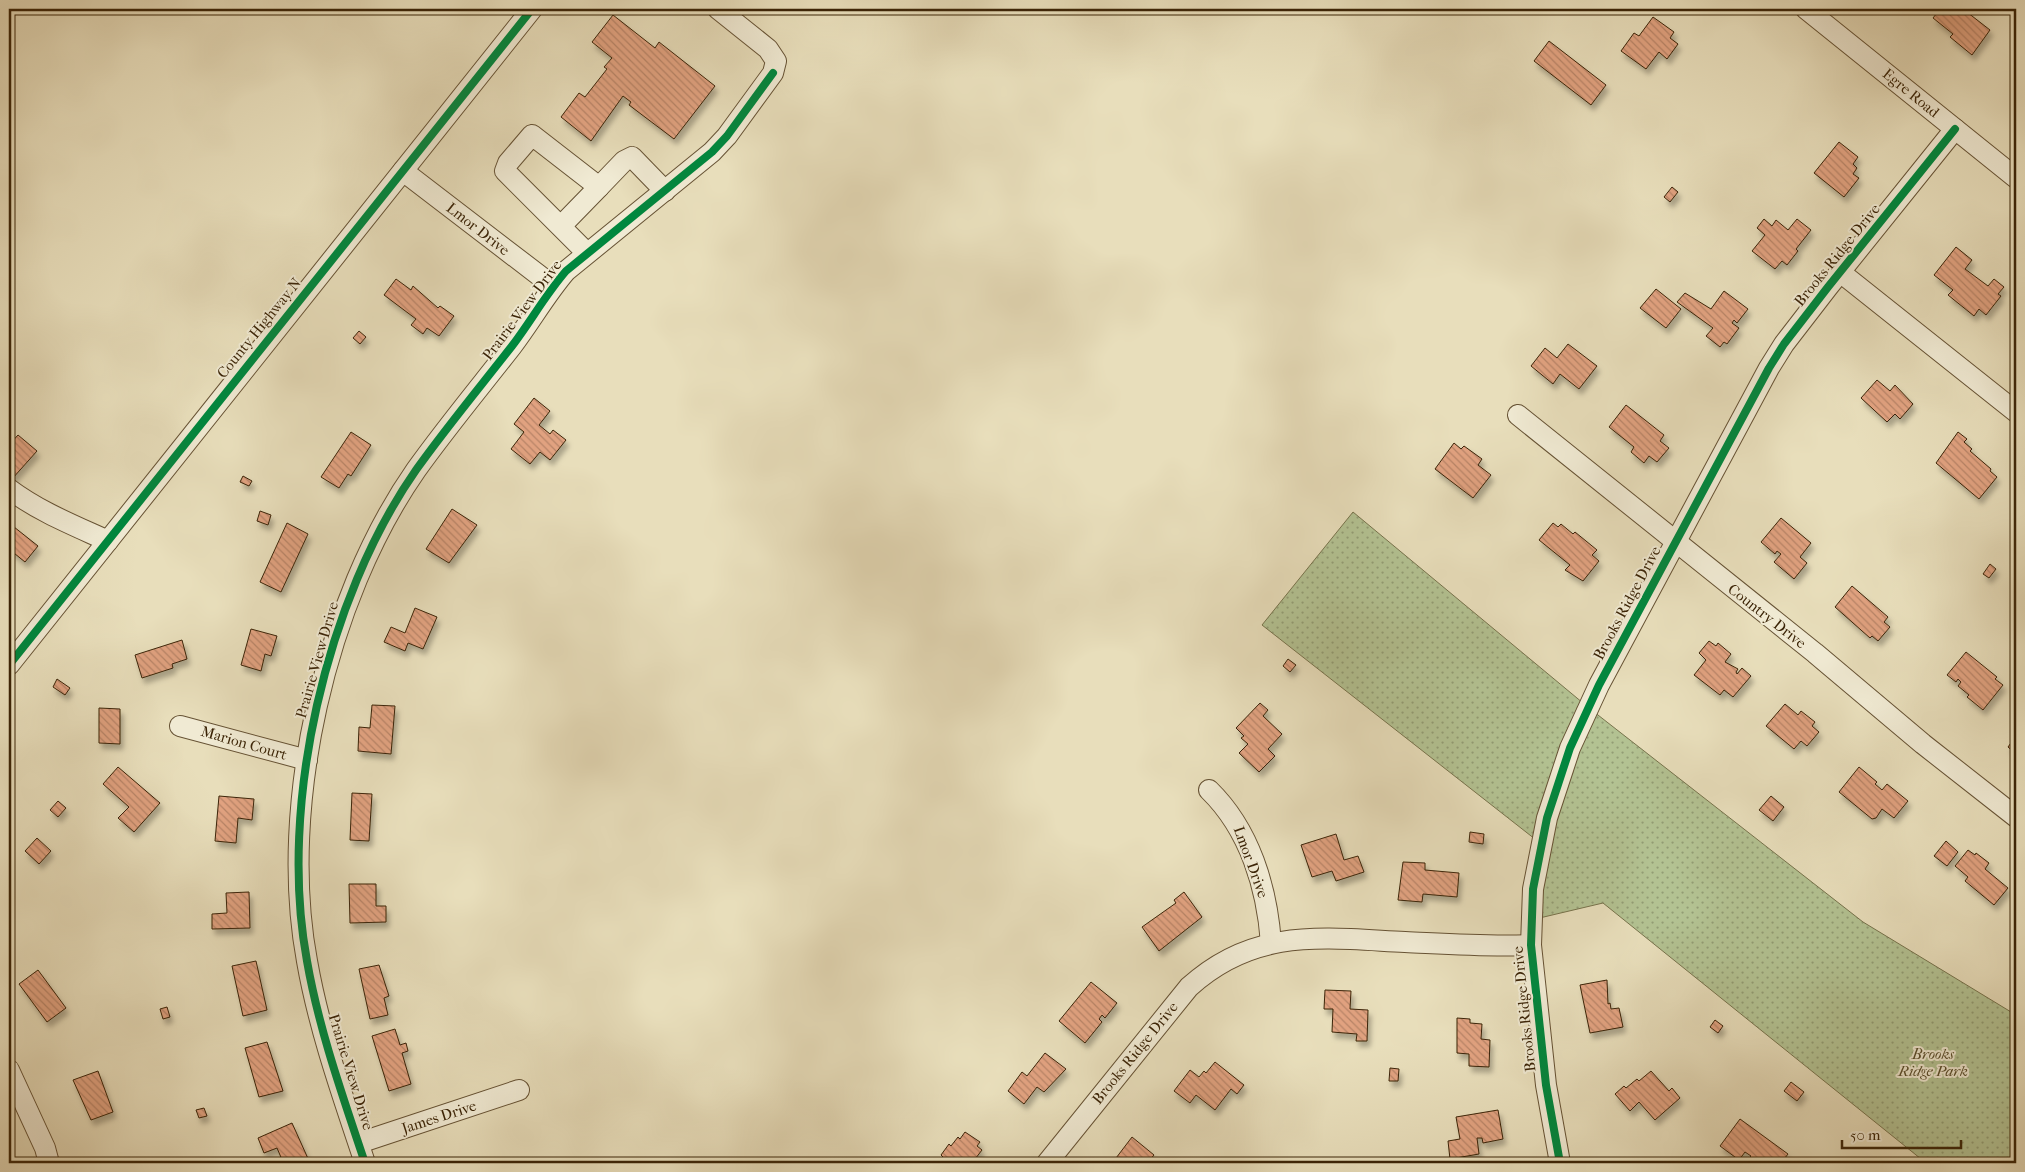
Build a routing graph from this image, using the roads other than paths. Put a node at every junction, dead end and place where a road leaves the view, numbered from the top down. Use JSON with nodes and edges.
{"nodes":[{"id":1,"x":532,"y":9,"type":"edge"},
{"id":2,"x":1806,"y":9,"type":"edge"},
{"id":3,"x":728,"y":12,"type":"edge"},
{"id":4,"x":1955,"y":129,"type":"junction"},
{"id":5,"x":403,"y":170,"type":"junction"},
{"id":6,"x":2016,"y":178,"type":"edge"},
{"id":7,"x":599,"y":187,"type":"junction"},
{"id":8,"x":665,"y":191,"type":"junction"},
{"id":9,"x":561,"y":226,"type":"junction"},
{"id":10,"x":587,"y":253,"type":"junction"},
{"id":11,"x":1840,"y":272,"type":"junction"},
{"id":12,"x":553,"y":286,"type":"junction"},
{"id":13,"x":2016,"y":412,"type":"edge"},
{"id":14,"x":1518,"y":415,"type":"dead end"},
{"id":15,"x":9,"y":489,"type":"edge"},
{"id":16,"x":108,"y":541,"type":"junction"},
{"id":17,"x":1675,"y":543,"type":"junction"},
{"id":18,"x":9,"y":666,"type":"edge"},
{"id":19,"x":180,"y":726,"type":"dead end"},
{"id":20,"x":307,"y":760,"type":"junction"},
{"id":21,"x":1209,"y":790,"type":"dead end"},
{"id":22,"x":2016,"y":817,"type":"edge"},
{"id":23,"x":1271,"y":943,"type":"junction"},
{"id":24,"x":1531,"y":945,"type":"junction"},
{"id":25,"x":9,"y":1070,"type":"edge"},
{"id":26,"x":520,"y":1090,"type":"dead end"},
{"id":27,"x":17,"y":1108,"type":"edge"},
{"id":28,"x":359,"y":1143,"type":"junction"},
{"id":29,"x":49,"y":1163,"type":"edge"},
{"id":30,"x":365,"y":1163,"type":"edge"},
{"id":31,"x":1047,"y":1163,"type":"edge"},
{"id":32,"x":1560,"y":1163,"type":"edge"}],
"edges":[{"from":1,"to":5,"type":"street","name":"County Highway N"},
{"from":2,"to":4,"type":"street","name":"Egre Road"},
{"from":3,"to":8,"type":"street","name":"Prairie View Drive"},
{"from":4,"to":6,"type":"street","name":"Egre Road"},
{"from":4,"to":11,"type":"street","name":"Brooks Ridge Drive"},
{"from":5,"to":12,"type":"street","name":"Lmor Drive"},
{"from":5,"to":16,"type":"street","name":"County Highway N"},
{"from":7,"to":8,"type":"street"},
{"from":7,"to":9,"type":"street"},
{"from":7,"to":9,"type":"street"},
{"from":8,"to":10,"type":"street","name":"Prairie View Drive"},
{"from":9,"to":10,"type":"street"},
{"from":10,"to":12,"type":"street","name":"Prairie View Drive"},
{"from":11,"to":13,"type":"street"},
{"from":11,"to":17,"type":"street","name":"Brooks Ridge Drive"},
{"from":12,"to":20,"type":"street","name":"Prairie View Drive"},
{"from":14,"to":17,"type":"street","name":"Country Drive"},
{"from":15,"to":16,"type":"street"},
{"from":16,"to":18,"type":"street","name":"County Highway N"},
{"from":17,"to":22,"type":"street","name":"Country Drive"},
{"from":17,"to":24,"type":"street","name":"Brooks Ridge Drive"},
{"from":19,"to":20,"type":"street","name":"Marion Court"},
{"from":20,"to":28,"type":"street","name":"Prairie View Drive"},
{"from":21,"to":23,"type":"street","name":"Lmor Drive"},
{"from":23,"to":24,"type":"street","name":"Brooks Ridge Drive"},
{"from":23,"to":31,"type":"street","name":"Brooks Ridge Drive"},
{"from":24,"to":32,"type":"street","name":"Brooks Ridge Drive"},
{"from":25,"to":27,"type":"street"},
{"from":26,"to":28,"type":"street","name":"James Drive"},
{"from":27,"to":29,"type":"street"},
{"from":28,"to":30,"type":"street","name":"Prairie View Drive"}]}
